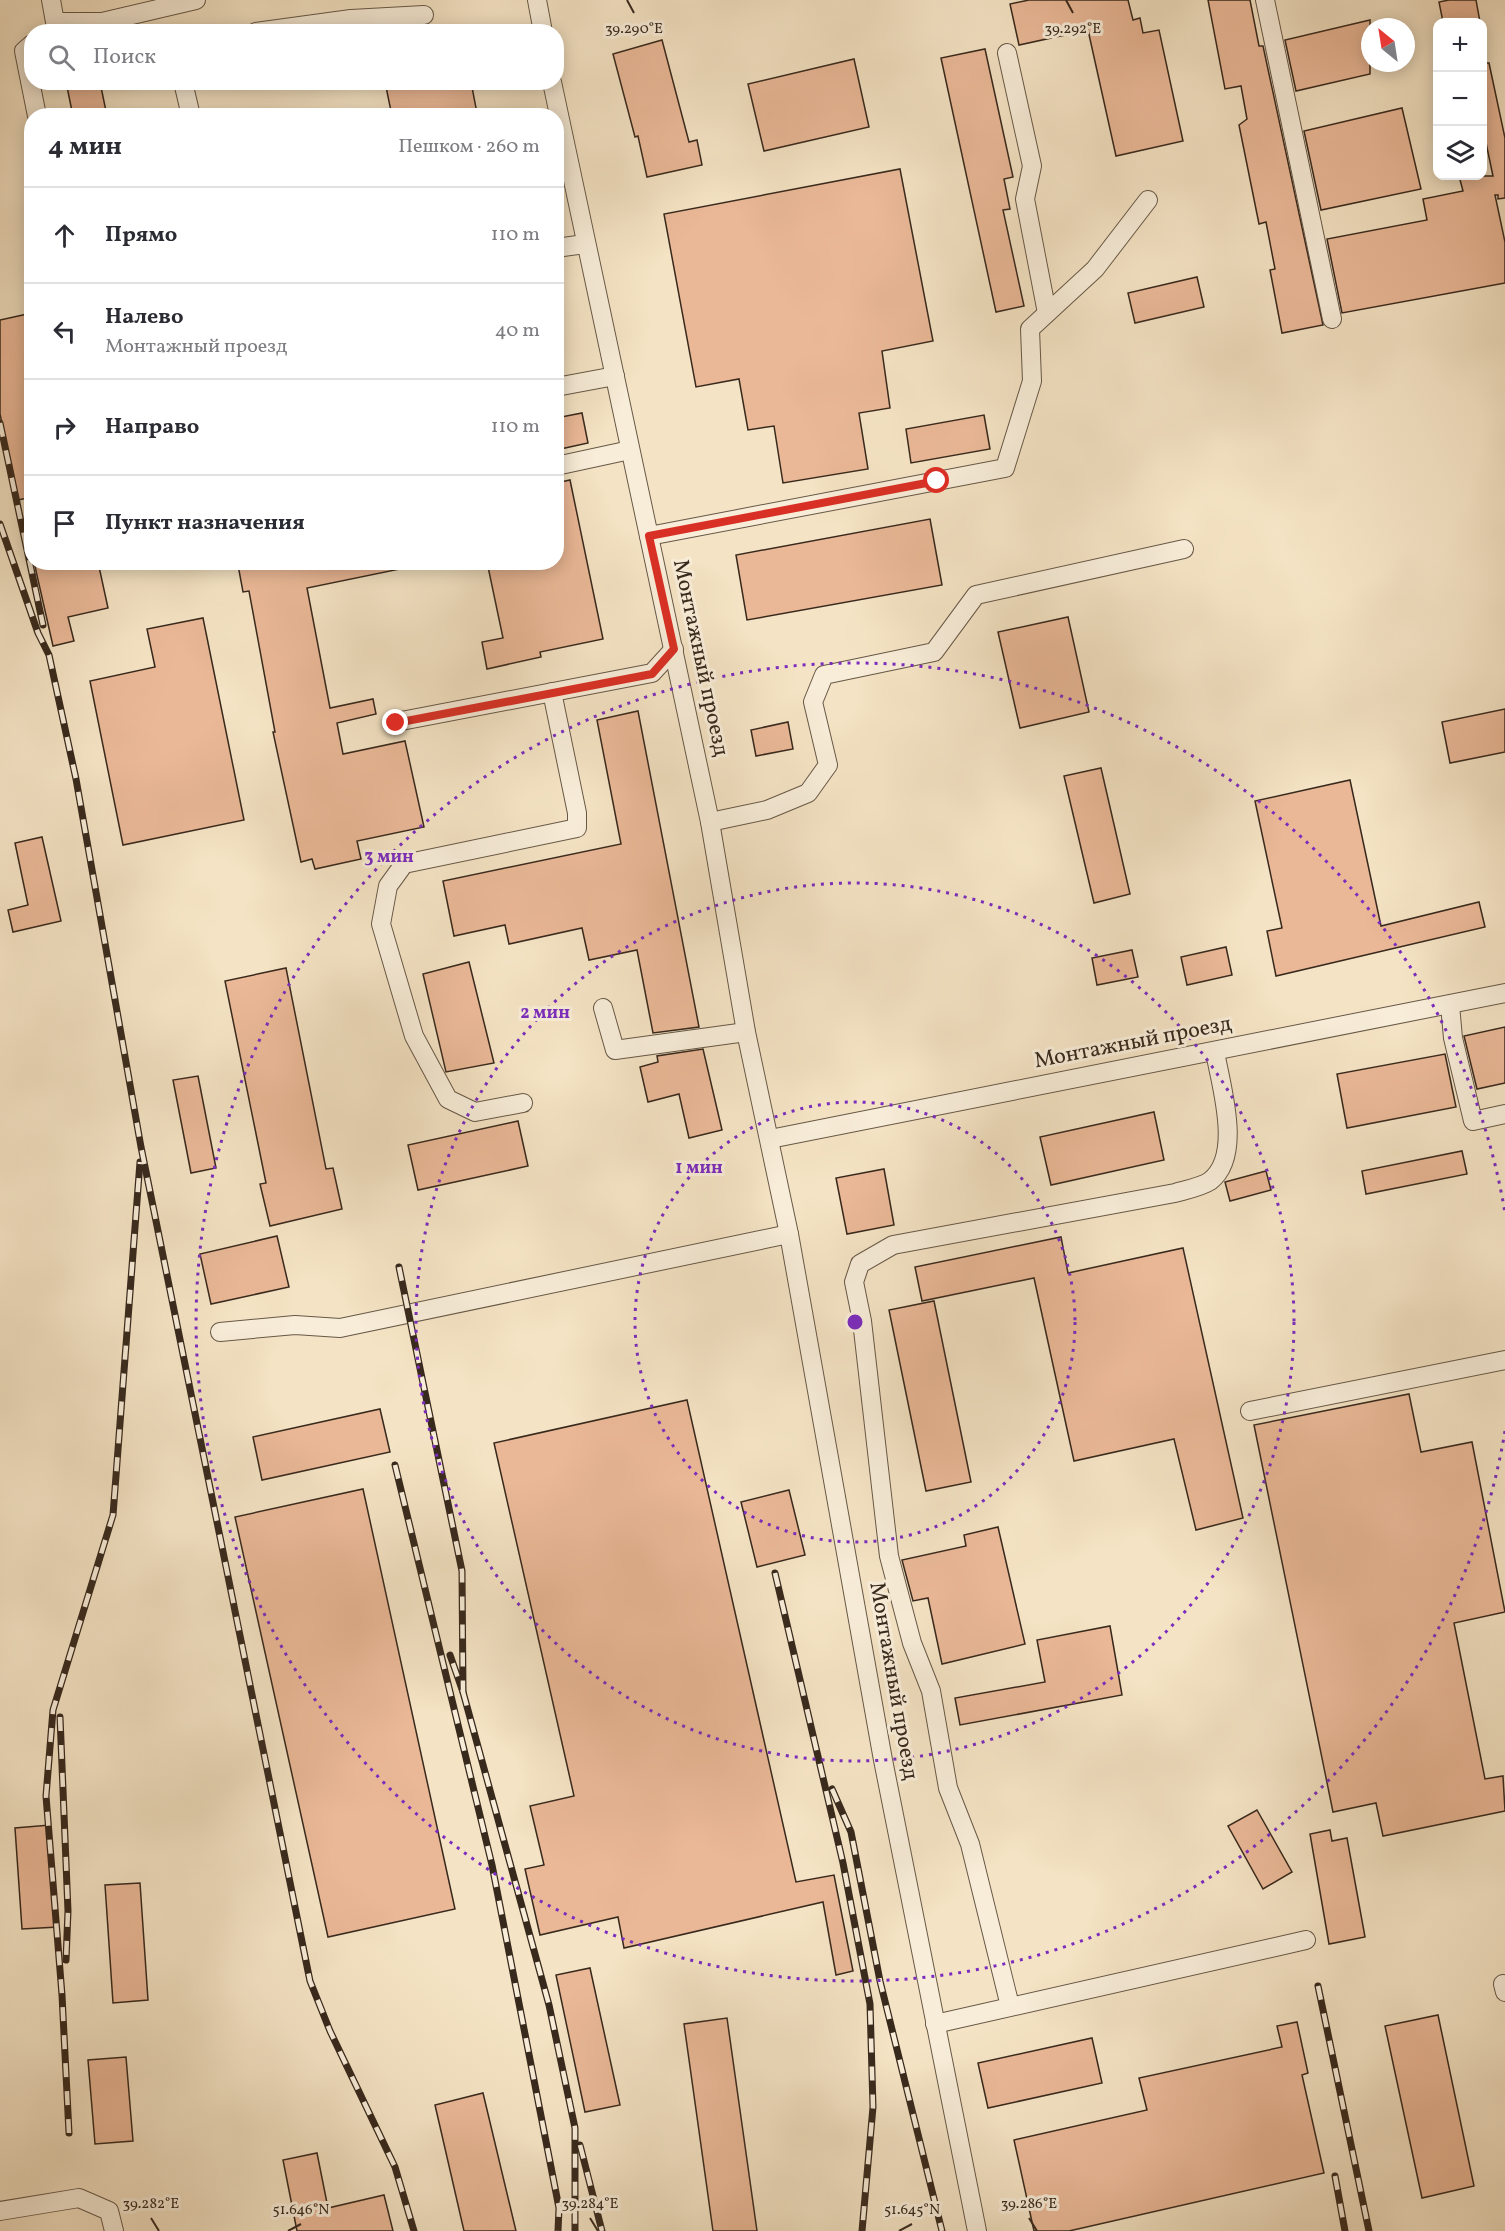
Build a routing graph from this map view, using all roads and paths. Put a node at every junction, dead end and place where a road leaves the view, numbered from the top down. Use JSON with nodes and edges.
{"nodes":[{"id":1,"x":51,"y":0,"type":"edge"},
{"id":2,"x":196,"y":0,"type":"edge"},
{"id":3,"x":537,"y":0,"type":"edge"},
{"id":4,"x":1265,"y":0,"type":"edge"},
{"id":5,"x":424,"y":15,"type":"dead end"},
{"id":6,"x":50,"y":24,"type":"edge"},
{"id":7,"x":81,"y":24,"type":"edge"},
{"id":8,"x":314,"y":24,"type":"edge"},
{"id":9,"x":542,"y":24,"type":"edge"},
{"id":10,"x":1007,"y":53,"type":"dead end"},
{"id":11,"x":32,"y":90,"type":"edge"},
{"id":12,"x":185,"y":90,"type":"edge"},
{"id":13,"x":553,"y":90,"type":"edge"},
{"id":14,"x":35,"y":108,"type":"edge"},
{"id":15,"x":189,"y":108,"type":"edge"},
{"id":16,"x":556,"y":108,"type":"edge"},
{"id":17,"x":564,"y":157,"type":"edge"},
{"id":18,"x":1148,"y":200,"type":"dead end"},
{"id":19,"x":585,"y":244,"type":"junction"},
{"id":20,"x":564,"y":247,"type":"edge"},
{"id":21,"x":1047,"y":313,"type":"junction"},
{"id":22,"x":1332,"y":319,"type":"dead end"},
{"id":23,"x":615,"y":376,"type":"junction"},
{"id":24,"x":564,"y":386,"type":"edge"},
{"id":25,"x":630,"y":450,"type":"junction"},
{"id":26,"x":564,"y":464,"type":"edge"},
{"id":27,"x":649,"y":536,"type":"junction"},
{"id":28,"x":1184,"y":549,"type":"dead end"},
{"id":29,"x":674,"y":649,"type":"junction"},
{"id":30,"x":552,"y":692,"type":"junction"},
{"id":31,"x":396,"y":723,"type":"dead end"},
{"id":32,"x":710,"y":822,"type":"junction"},
{"id":33,"x":1505,"y":993,"type":"edge"},
{"id":34,"x":1450,"y":1005,"type":"junction"},
{"id":35,"x":603,"y":1008,"type":"dead end"},
{"id":36,"x":746,"y":1032,"type":"junction"},
{"id":37,"x":1215,"y":1052,"type":"junction"},
{"id":38,"x":523,"y":1103,"type":"dead end"},
{"id":39,"x":1505,"y":1114,"type":"edge"},
{"id":40,"x":770,"y":1139,"type":"junction"},
{"id":41,"x":789,"y":1234,"type":"junction"},
{"id":42,"x":220,"y":1332,"type":"dead end"},
{"id":43,"x":1505,"y":1360,"type":"edge"},
{"id":44,"x":1250,"y":1411,"type":"dead end"},
{"id":45,"x":1306,"y":1940,"type":"dead end"},
{"id":46,"x":1010,"y":2006,"type":"junction"},
{"id":47,"x":935,"y":2024,"type":"junction"},
{"id":48,"x":0,"y":2211,"type":"edge"},
{"id":49,"x":114,"y":2231,"type":"edge"},
{"id":50,"x":977,"y":2231,"type":"edge"}],
"edges":[{"from":1,"to":6,"type":"street"},
{"from":2,"to":7,"type":"street"},
{"from":3,"to":9,"type":"street"},
{"from":4,"to":22,"type":"street"},
{"from":5,"to":8,"type":"street"},
{"from":10,"to":21,"type":"street"},
{"from":11,"to":14,"type":"street"},
{"from":12,"to":15,"type":"street"},
{"from":13,"to":16,"type":"street","name":"Монтажный проезд"},
{"from":17,"to":19,"type":"street","name":"Монтажный проезд"},
{"from":18,"to":21,"type":"street"},
{"from":19,"to":20,"type":"street"},
{"from":19,"to":23,"type":"street","name":"Монтажный проезд"},
{"from":21,"to":27,"type":"street"},
{"from":23,"to":24,"type":"street"},
{"from":23,"to":25,"type":"street","name":"Монтажный проезд"},
{"from":25,"to":26,"type":"street"},
{"from":25,"to":27,"type":"street","name":"Монтажный проезд"},
{"from":27,"to":29,"type":"street","name":"Монтажный проезд"},
{"from":28,"to":32,"type":"street"},
{"from":29,"to":30,"type":"street"},
{"from":29,"to":32,"type":"street","name":"Монтажный проезд"},
{"from":30,"to":31,"type":"street"},
{"from":30,"to":38,"type":"street"},
{"from":32,"to":36,"type":"street","name":"Монтажный проезд"},
{"from":33,"to":34,"type":"street","name":"Монтажный проезд"},
{"from":34,"to":37,"type":"street","name":"Монтажный проезд"},
{"from":34,"to":39,"type":"street"},
{"from":35,"to":36,"type":"street"},
{"from":36,"to":40,"type":"street","name":"Монтажный проезд"},
{"from":37,"to":40,"type":"street","name":"Монтажный проезд"},
{"from":37,"to":46,"type":"street"},
{"from":40,"to":41,"type":"street","name":"Монтажный проезд"},
{"from":41,"to":42,"type":"street"},
{"from":41,"to":47,"type":"street","name":"Монтажный проезд"},
{"from":43,"to":44,"type":"street"},
{"from":45,"to":46,"type":"street"},
{"from":46,"to":47,"type":"street"},
{"from":47,"to":50,"type":"street","name":"Монтажный проезд"},
{"from":48,"to":49,"type":"street"}]}
